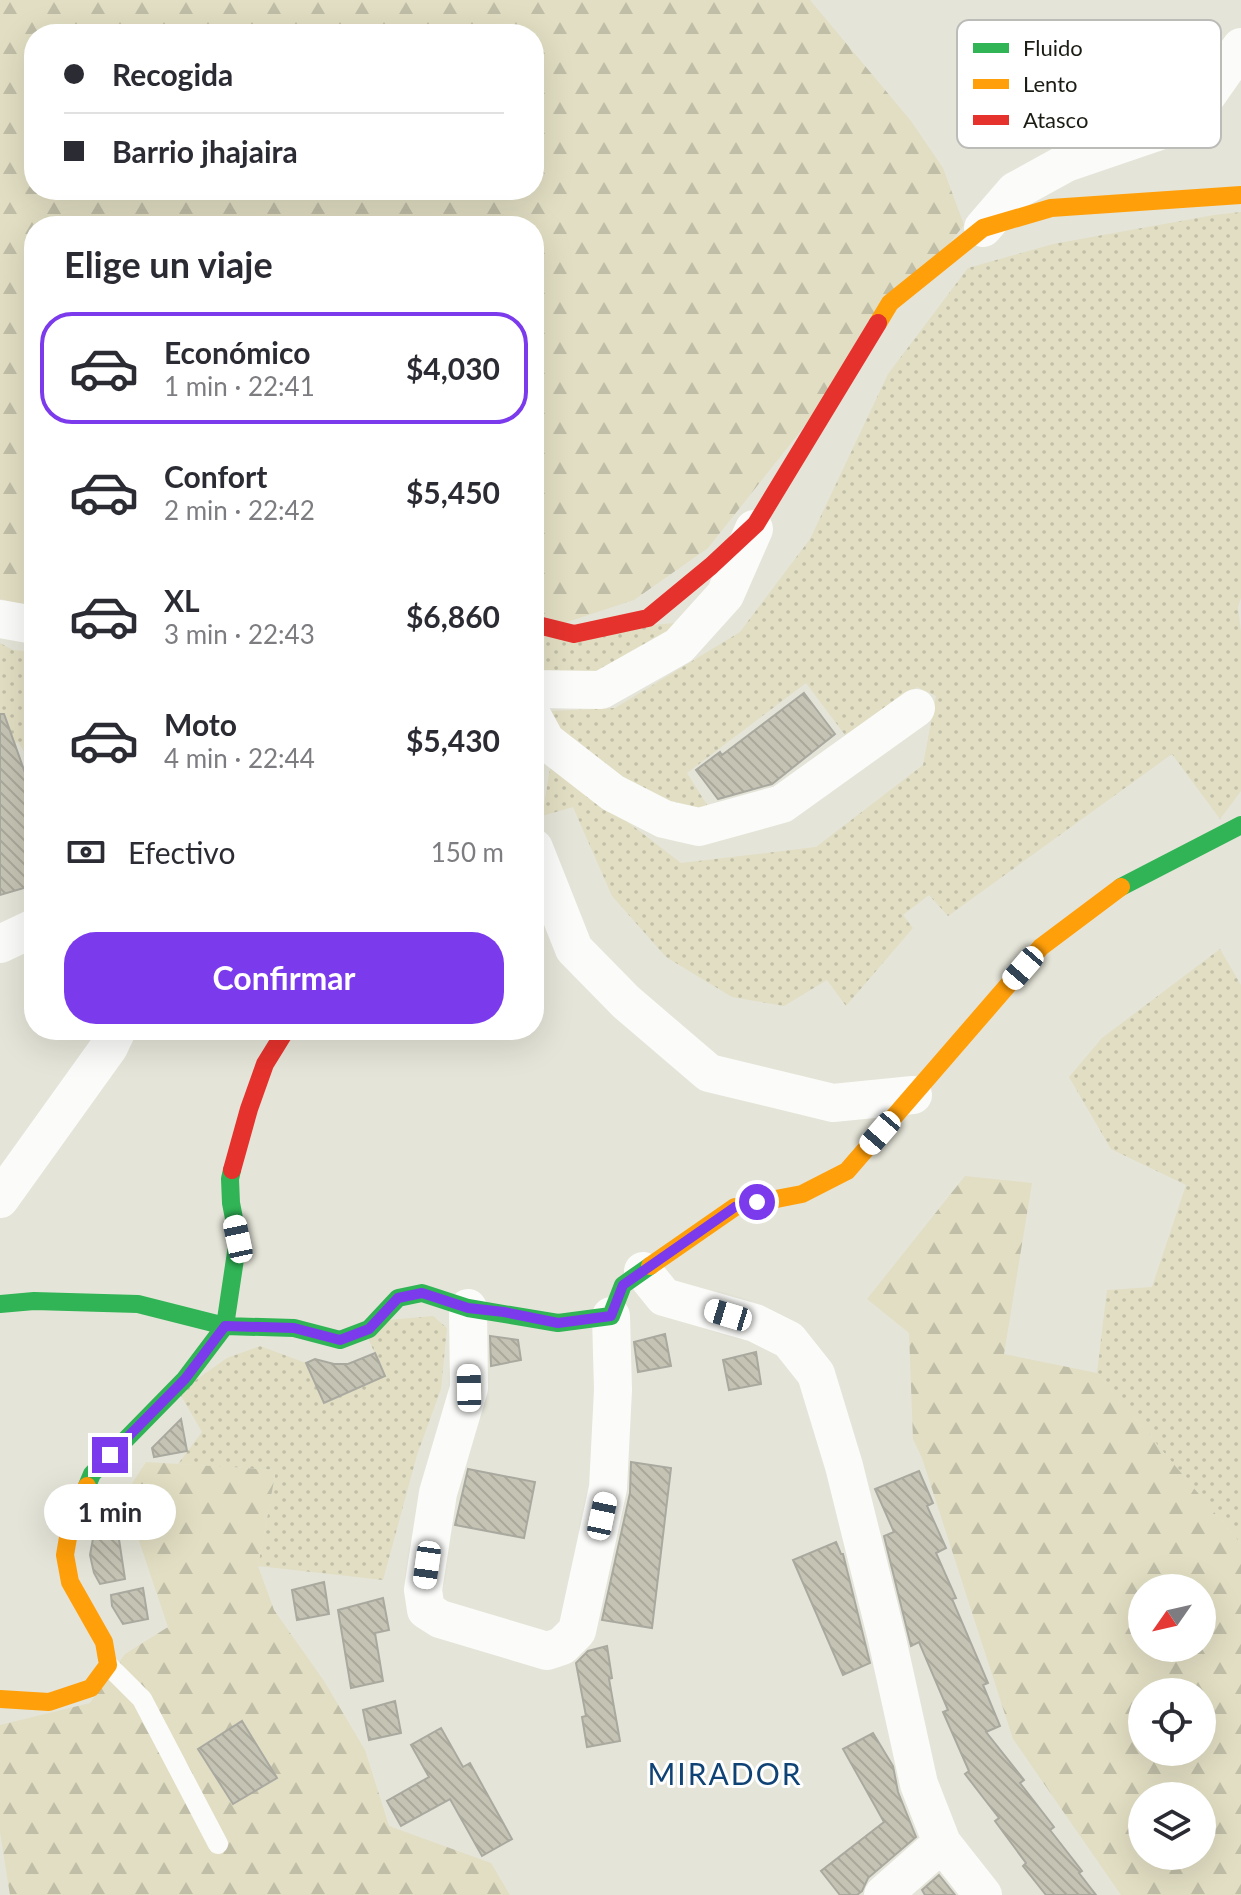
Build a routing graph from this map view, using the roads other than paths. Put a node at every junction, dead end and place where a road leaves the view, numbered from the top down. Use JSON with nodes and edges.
{"nodes":[{"id":1,"x":1241,"y":47,"type":"edge"},
{"id":2,"x":1221,"y":75,"type":"edge"},
{"id":3,"x":1110,"y":148,"type":"edge"},
{"id":4,"x":1241,"y":195,"type":"edge"},
{"id":5,"x":983,"y":228,"type":"junction"},
{"id":6,"x":756,"y":524,"type":"junction"},
{"id":7,"x":0,"y":619,"type":"edge"},
{"id":8,"x":24,"y":623,"type":"edge"},
{"id":9,"x":544,"y":626,"type":"edge"},
{"id":10,"x":544,"y":689,"type":"edge"},
{"id":11,"x":916,"y":708,"type":"dead end"},
{"id":12,"x":544,"y":737,"type":"edge"},
{"id":13,"x":1241,"y":825,"type":"edge"},
{"id":14,"x":544,"y":873,"type":"edge"},
{"id":15,"x":24,"y":933,"type":"edge"},
{"id":16,"x":0,"y":944,"type":"edge"},
{"id":17,"x":112,"y":1040,"type":"edge"},
{"id":18,"x":280,"y":1040,"type":"edge"},
{"id":19,"x":913,"y":1095,"type":"junction"},
{"id":20,"x":0,"y":1199,"type":"edge"},
{"id":21,"x":643,"y":1271,"type":"junction"},
{"id":22,"x":0,"y":1304,"type":"edge"},
{"id":23,"x":468,"y":1308,"type":"junction"},
{"id":24,"x":611,"y":1316,"type":"junction"},
{"id":25,"x":225,"y":1326,"type":"junction"},
{"id":26,"x":108,"y":1665,"type":"junction"},
{"id":27,"x":0,"y":1699,"type":"edge"},
{"id":28,"x":942,"y":1843,"type":"junction"},
{"id":29,"x":218,"y":1844,"type":"dead end"},
{"id":30,"x":883,"y":1895,"type":"edge"},
{"id":31,"x":983,"y":1895,"type":"edge"}],
"edges":[{"from":1,"to":2,"type":"street"},
{"from":3,"to":5,"type":"street"},
{"from":4,"to":5,"type":"street"},
{"from":5,"to":6,"type":"street"},
{"from":6,"to":9,"type":"street"},
{"from":6,"to":10,"type":"street"},
{"from":7,"to":8,"type":"street"},
{"from":11,"to":12,"type":"street"},
{"from":13,"to":19,"type":"street"},
{"from":14,"to":19,"type":"street"},
{"from":15,"to":16,"type":"street"},
{"from":17,"to":20,"type":"street"},
{"from":18,"to":25,"type":"street"},
{"from":19,"to":21,"type":"street"},
{"from":21,"to":24,"type":"street"},
{"from":21,"to":28,"type":"street"},
{"from":22,"to":25,"type":"street"},
{"from":23,"to":24,"type":"street"},
{"from":23,"to":24,"type":"street"},
{"from":23,"to":25,"type":"street"},
{"from":25,"to":26,"type":"street"},
{"from":26,"to":27,"type":"street"},
{"from":26,"to":29,"type":"lane"},
{"from":28,"to":30,"type":"street"},
{"from":28,"to":31,"type":"street"}]}
